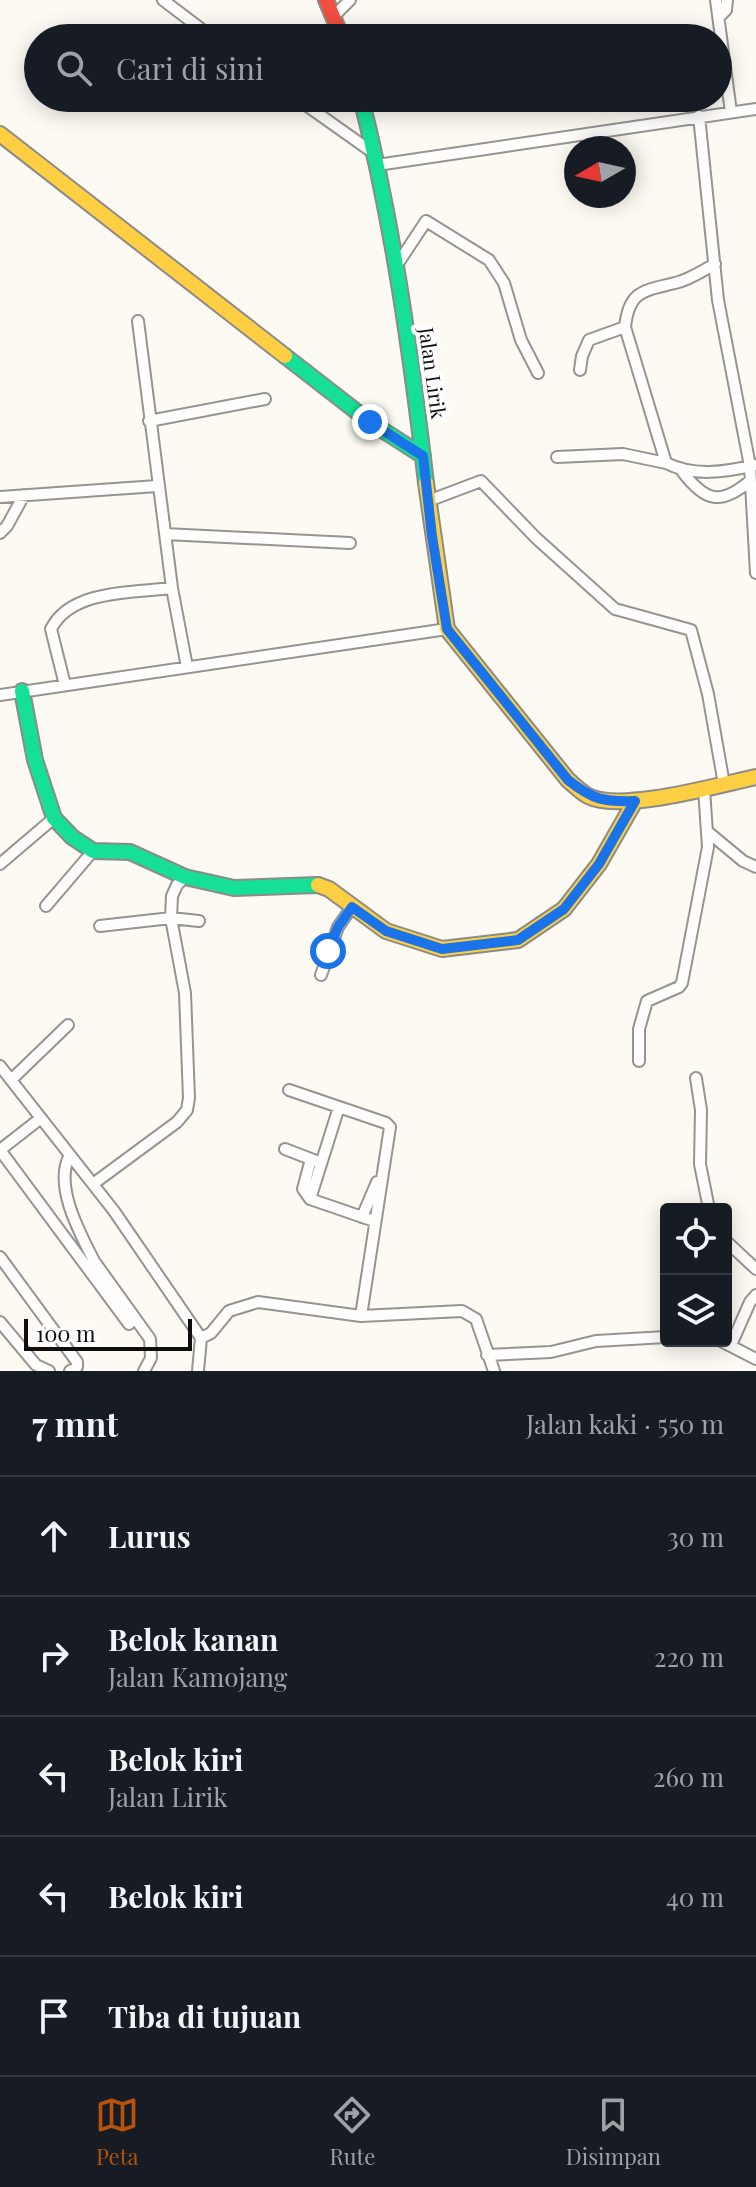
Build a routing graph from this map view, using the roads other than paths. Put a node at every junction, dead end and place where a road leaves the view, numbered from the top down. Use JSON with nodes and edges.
{"nodes":[{"id":1,"x":163,"y":0,"type":"edge"},
{"id":2,"x":326,"y":0,"type":"edge"},
{"id":3,"x":350,"y":0,"type":"edge"},
{"id":4,"x":716,"y":0,"type":"edge"},
{"id":5,"x":727,"y":0,"type":"edge"},
{"id":6,"x":334,"y":16,"type":"junction"},
{"id":7,"x":719,"y":17,"type":"junction"},
{"id":8,"x":195,"y":24,"type":"edge"},
{"id":9,"x":337,"y":24,"type":"edge"},
{"id":10,"x":720,"y":24,"type":"edge"},
{"id":11,"x":756,"y":109,"type":"edge"},
{"id":12,"x":314,"y":112,"type":"edge"},
{"id":13,"x":364,"y":112,"type":"edge"},
{"id":14,"x":731,"y":112,"type":"edge"},
{"id":15,"x":732,"y":112,"type":"edge"},
{"id":16,"x":699,"y":116,"type":"junction"},
{"id":17,"x":0,"y":134,"type":"edge"},
{"id":18,"x":376,"y":160,"type":"junction"},
{"id":19,"x":715,"y":264,"type":"junction"},
{"id":20,"x":395,"y":268,"type":"junction"},
{"id":21,"x":138,"y":321,"type":"dead end"},
{"id":22,"x":625,"y":327,"type":"junction"},
{"id":23,"x":580,"y":370,"type":"dead end"},
{"id":24,"x":538,"y":373,"type":"dead end"},
{"id":25,"x":265,"y":399,"type":"dead end"},
{"id":26,"x":149,"y":421,"type":"junction"},
{"id":27,"x":423,"y":456,"type":"junction"},
{"id":28,"x":557,"y":457,"type":"dead end"},
{"id":29,"x":666,"y":463,"type":"junction"},
{"id":30,"x":753,"y":465,"type":"edge"},
{"id":31,"x":682,"y":471,"type":"junction"},
{"id":32,"x":751,"y":480,"type":"junction"},
{"id":33,"x":157,"y":486,"type":"junction"},
{"id":34,"x":24,"y":495,"type":"junction"},
{"id":35,"x":0,"y":497,"type":"edge"},
{"id":36,"x":428,"y":501,"type":"junction"},
{"id":37,"x":0,"y":533,"type":"edge"},
{"id":38,"x":165,"y":534,"type":"junction"},
{"id":39,"x":350,"y":543,"type":"dead end"},
{"id":40,"x":756,"y":573,"type":"edge"},
{"id":41,"x":172,"y":588,"type":"junction"},
{"id":42,"x":447,"y":629,"type":"junction"},
{"id":43,"x":187,"y":667,"type":"junction"},
{"id":44,"x":65,"y":685,"type":"junction"},
{"id":45,"x":22,"y":691,"type":"junction"},
{"id":46,"x":0,"y":695,"type":"edge"},
{"id":47,"x":756,"y":777,"type":"edge"},
{"id":48,"x":724,"y":784,"type":"junction"},
{"id":49,"x":704,"y":789,"type":"junction"},
{"id":50,"x":635,"y":801,"type":"junction"},
{"id":51,"x":54,"y":818,"type":"junction"},
{"id":52,"x":708,"y":832,"type":"junction"},
{"id":53,"x":93,"y":851,"type":"junction"},
{"id":54,"x":0,"y":864,"type":"edge"},
{"id":55,"x":756,"y":867,"type":"edge"},
{"id":56,"x":185,"y":877,"type":"junction"},
{"id":57,"x":46,"y":906,"type":"dead end"},
{"id":58,"x":352,"y":907,"type":"junction"},
{"id":59,"x":171,"y":918,"type":"junction"},
{"id":60,"x":199,"y":921,"type":"dead end"},
{"id":61,"x":100,"y":926,"type":"dead end"},
{"id":62,"x":321,"y":975,"type":"dead end"},
{"id":63,"x":68,"y":1025,"type":"dead end"},
{"id":64,"x":639,"y":1061,"type":"dead end"},
{"id":65,"x":0,"y":1066,"type":"edge"},
{"id":66,"x":696,"y":1078,"type":"dead end"},
{"id":67,"x":11,"y":1080,"type":"junction"},
{"id":68,"x":289,"y":1090,"type":"dead end"},
{"id":69,"x":339,"y":1107,"type":"junction"},
{"id":70,"x":41,"y":1118,"type":"junction"},
{"id":71,"x":285,"y":1149,"type":"dead end"},
{"id":72,"x":0,"y":1150,"type":"edge"},
{"id":73,"x":70,"y":1155,"type":"junction"},
{"id":74,"x":315,"y":1161,"type":"junction"},
{"id":75,"x":385,"y":1163,"type":"junction"},
{"id":76,"x":93,"y":1184,"type":"junction"},
{"id":77,"x":708,"y":1203,"type":"edge"},
{"id":78,"x":362,"y":1217,"type":"junction"},
{"id":79,"x":374,"y":1221,"type":"junction"},
{"id":80,"x":732,"y":1247,"type":"edge"},
{"id":81,"x":0,"y":1257,"type":"edge"},
{"id":82,"x":756,"y":1269,"type":"edge"},
{"id":83,"x":756,"y":1295,"type":"edge"},
{"id":84,"x":361,"y":1316,"type":"junction"},
{"id":85,"x":0,"y":1322,"type":"edge"},
{"id":86,"x":129,"y":1324,"type":"dead end"},
{"id":87,"x":732,"y":1333,"type":"edge"},
{"id":88,"x":660,"y":1337,"type":"edge"},
{"id":89,"x":201,"y":1338,"type":"junction"},
{"id":90,"x":732,"y":1346,"type":"edge"},
{"id":91,"x":487,"y":1355,"type":"junction"},
{"id":92,"x":756,"y":1359,"type":"edge"},
{"id":93,"x":49,"y":1371,"type":"edge"},
{"id":94,"x":70,"y":1371,"type":"edge"},
{"id":95,"x":144,"y":1371,"type":"edge"},
{"id":96,"x":198,"y":1371,"type":"edge"},
{"id":97,"x":494,"y":1371,"type":"edge"}],
"edges":[{"from":1,"to":8,"type":"street"},
{"from":2,"to":6,"type":"street"},
{"from":3,"to":6,"type":"street"},
{"from":4,"to":7,"type":"street"},
{"from":5,"to":7,"type":"street"},
{"from":6,"to":9,"type":"street"},
{"from":7,"to":10,"type":"street"},
{"from":11,"to":15,"type":"street"},
{"from":12,"to":18,"type":"street"},
{"from":13,"to":18,"type":"street","name":"Jalan Lirik"},
{"from":14,"to":16,"type":"street"},
{"from":16,"to":18,"type":"street"},
{"from":16,"to":19,"type":"street"},
{"from":17,"to":27,"type":"street"},
{"from":18,"to":20,"type":"street","name":"Jalan Lirik"},
{"from":19,"to":22,"type":"street"},
{"from":19,"to":30,"type":"street"},
{"from":20,"to":24,"type":"street"},
{"from":20,"to":27,"type":"street","name":"Jalan Lirik"},
{"from":21,"to":26,"type":"street"},
{"from":22,"to":23,"type":"street"},
{"from":22,"to":29,"type":"street"},
{"from":25,"to":26,"type":"street"},
{"from":26,"to":33,"type":"street"},
{"from":27,"to":36,"type":"street","name":"Jalan Lirik"},
{"from":28,"to":29,"type":"street"},
{"from":29,"to":31,"type":"street"},
{"from":30,"to":31,"type":"street"},
{"from":30,"to":32,"type":"street"},
{"from":31,"to":32,"type":"street"},
{"from":32,"to":40,"type":"street"},
{"from":33,"to":34,"type":"street"},
{"from":33,"to":38,"type":"street"},
{"from":34,"to":35,"type":"street"},
{"from":34,"to":37,"type":"street"},
{"from":36,"to":42,"type":"street","name":"Jalan Lirik"},
{"from":36,"to":48,"type":"street"},
{"from":38,"to":39,"type":"street"},
{"from":38,"to":41,"type":"street"},
{"from":41,"to":43,"type":"street"},
{"from":41,"to":44,"type":"street"},
{"from":42,"to":43,"type":"street"},
{"from":42,"to":50,"type":"street"},
{"from":43,"to":44,"type":"street"},
{"from":44,"to":45,"type":"street"},
{"from":45,"to":46,"type":"street"},
{"from":45,"to":51,"type":"street"},
{"from":47,"to":48,"type":"street"},
{"from":48,"to":49,"type":"street"},
{"from":49,"to":50,"type":"street"},
{"from":49,"to":52,"type":"street"},
{"from":50,"to":58,"type":"street"},
{"from":51,"to":53,"type":"street"},
{"from":51,"to":54,"type":"street"},
{"from":52,"to":55,"type":"street"},
{"from":52,"to":64,"type":"street"},
{"from":53,"to":56,"type":"street"},
{"from":53,"to":57,"type":"street"},
{"from":56,"to":58,"type":"street"},
{"from":56,"to":59,"type":"street"},
{"from":58,"to":62,"type":"street"},
{"from":59,"to":60,"type":"street"},
{"from":59,"to":61,"type":"street"},
{"from":59,"to":76,"type":"street"},
{"from":63,"to":67,"type":"street"},
{"from":65,"to":67,"type":"street"},
{"from":66,"to":77,"type":"street"},
{"from":67,"to":70,"type":"street"},
{"from":68,"to":69,"type":"street"},
{"from":69,"to":74,"type":"street"},
{"from":69,"to":75,"type":"street"},
{"from":70,"to":72,"type":"street"},
{"from":70,"to":73,"type":"street"},
{"from":71,"to":74,"type":"street"},
{"from":72,"to":86,"type":"street"},
{"from":73,"to":76,"type":"street"},
{"from":73,"to":95,"type":"street"},
{"from":74,"to":78,"type":"street"},
{"from":75,"to":78,"type":"street"},
{"from":75,"to":79,"type":"street"},
{"from":76,"to":89,"type":"street"},
{"from":78,"to":79,"type":"street"},
{"from":79,"to":84,"type":"street"},
{"from":80,"to":82,"type":"street"},
{"from":81,"to":94,"type":"street"},
{"from":83,"to":87,"type":"street"},
{"from":84,"to":89,"type":"street"},
{"from":84,"to":91,"type":"street"},
{"from":85,"to":93,"type":"street"},
{"from":88,"to":91,"type":"street"},
{"from":89,"to":96,"type":"street"},
{"from":90,"to":92,"type":"street"},
{"from":91,"to":97,"type":"street"}]}
